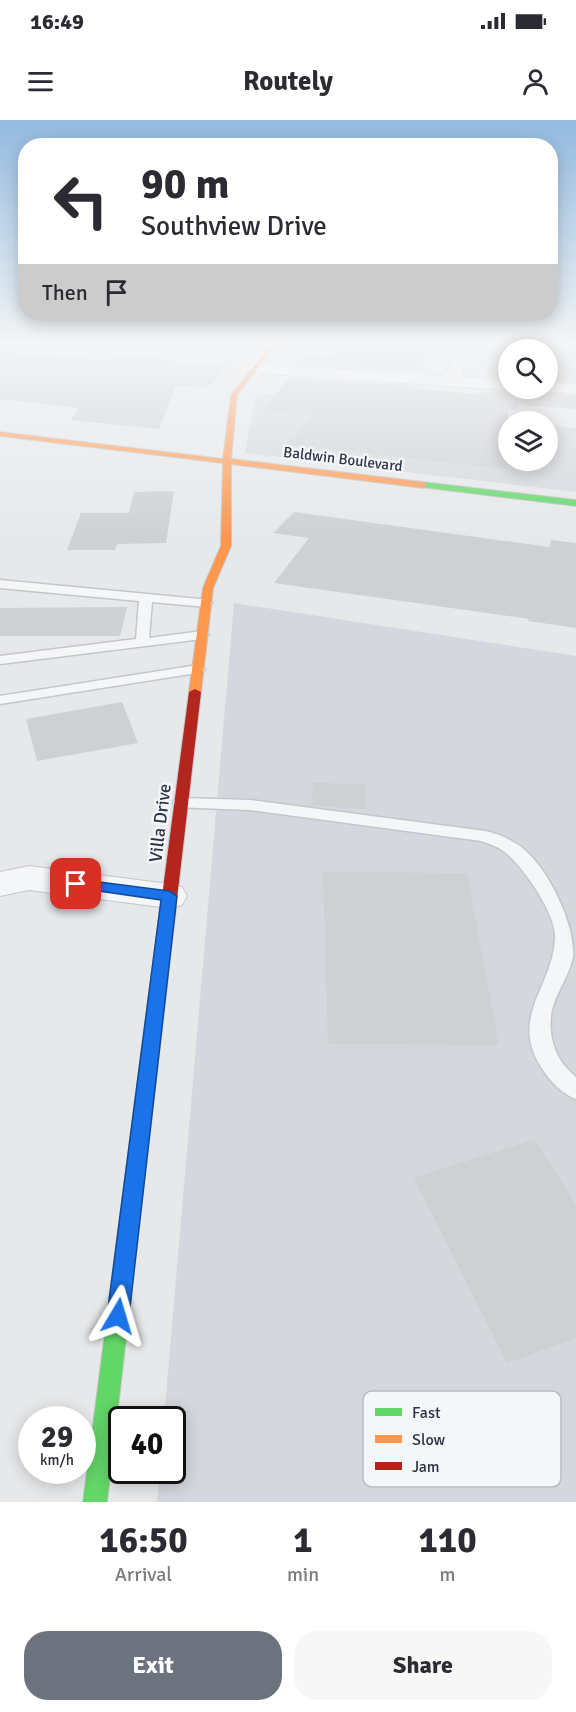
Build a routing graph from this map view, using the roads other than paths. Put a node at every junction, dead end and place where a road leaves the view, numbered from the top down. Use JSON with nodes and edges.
{"nodes":[{"id":1,"x":233,"y":408,"type":"edge"},
{"id":2,"x":0,"y":434,"type":"edge"},
{"id":3,"x":227,"y":463,"type":"junction"},
{"id":4,"x":576,"y":503,"type":"edge"},
{"id":5,"x":0,"y":584,"type":"edge"},
{"id":6,"x":146,"y":597,"type":"junction"},
{"id":7,"x":206,"y":603,"type":"junction"},
{"id":8,"x":202,"y":634,"type":"junction"},
{"id":9,"x":142,"y":644,"type":"junction"},
{"id":10,"x":0,"y":660,"type":"edge"},
{"id":11,"x":198,"y":669,"type":"junction"},
{"id":12,"x":0,"y":700,"type":"edge"},
{"id":13,"x":181,"y":803,"type":"junction"},
{"id":14,"x":0,"y":884,"type":"edge"},
{"id":15,"x":169,"y":896,"type":"junction"},
{"id":16,"x":576,"y":1090,"type":"edge"},
{"id":17,"x":95,"y":1502,"type":"edge"}],
"edges":[{"from":1,"to":3,"type":"street","name":"Villa Drive"},
{"from":2,"to":3,"type":"street","name":"Baldwin Boulevard"},
{"from":3,"to":4,"type":"street","name":"Baldwin Boulevard"},
{"from":3,"to":7,"type":"street","name":"Villa Drive"},
{"from":5,"to":6,"type":"lane"},
{"from":6,"to":7,"type":"lane"},
{"from":6,"to":9,"type":"lane"},
{"from":7,"to":8,"type":"street","name":"Villa Drive"},
{"from":8,"to":9,"type":"lane"},
{"from":8,"to":11,"type":"street","name":"Villa Drive"},
{"from":9,"to":10,"type":"lane"},
{"from":11,"to":12,"type":"lane"},
{"from":11,"to":13,"type":"street","name":"Villa Drive"},
{"from":13,"to":15,"type":"street","name":"Villa Drive"},
{"from":13,"to":16,"type":"lane"},
{"from":14,"to":15,"type":"street"},
{"from":15,"to":17,"type":"street","name":"Villa Drive"}]}
